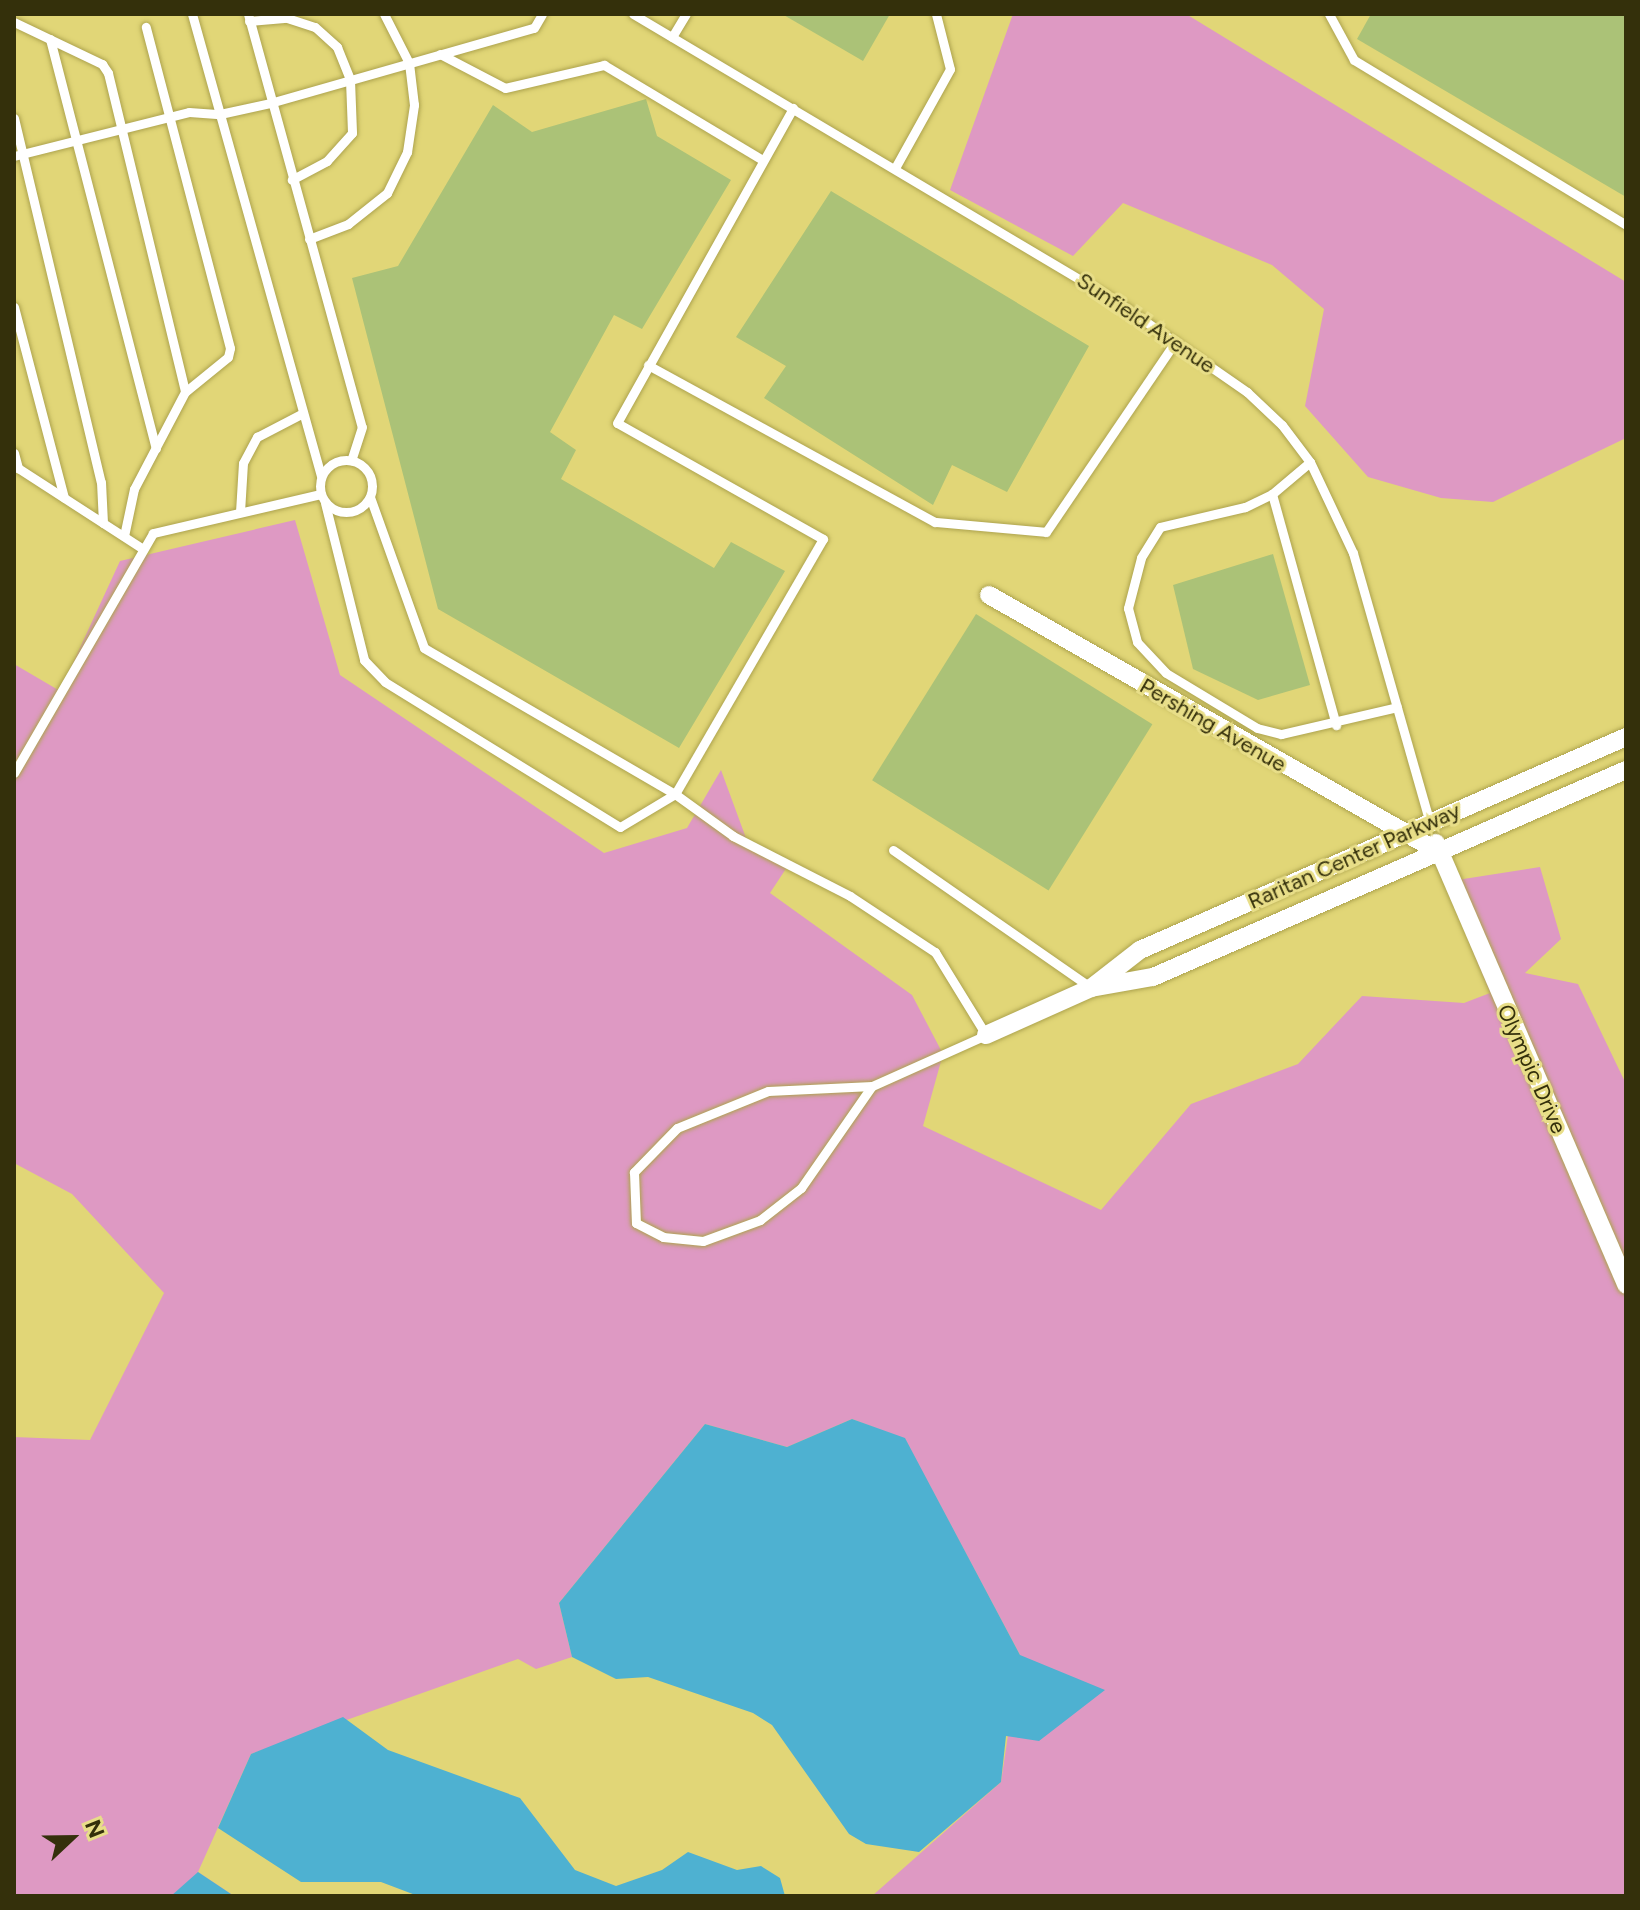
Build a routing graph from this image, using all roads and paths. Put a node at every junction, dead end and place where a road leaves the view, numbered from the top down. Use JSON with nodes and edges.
{"nodes":[{"id":1,"x":192,"y":14,"type":"edge"},
{"id":2,"x":384,"y":14,"type":"edge"},
{"id":3,"x":542,"y":14,"type":"edge"},
{"id":4,"x":633,"y":14,"type":"edge"},
{"id":5,"x":686,"y":14,"type":"edge"},
{"id":6,"x":936,"y":14,"type":"edge"},
{"id":7,"x":1329,"y":14,"type":"edge"},
{"id":8,"x":248,"y":18,"type":"edge"},
{"id":9,"x":14,"y":22,"type":"edge"},
{"id":10,"x":146,"y":27,"type":"dead end"},
{"id":11,"x":672,"y":37,"type":"junction"},
{"id":12,"x":50,"y":39,"type":"junction"},
{"id":13,"x":440,"y":54,"type":"junction"},
{"id":14,"x":409,"y":63,"type":"junction"},
{"id":15,"x":350,"y":80,"type":"junction"},
{"id":16,"x":270,"y":103,"type":"junction"},
{"id":17,"x":793,"y":108,"type":"junction"},
{"id":18,"x":220,"y":114,"type":"junction"},
{"id":19,"x":170,"y":116,"type":"junction"},
{"id":20,"x":14,"y":118,"type":"edge"},
{"id":21,"x":121,"y":129,"type":"junction"},
{"id":22,"x":75,"y":141,"type":"junction"},
{"id":23,"x":18,"y":155,"type":"edge"},
{"id":24,"x":761,"y":159,"type":"junction"},
{"id":25,"x":895,"y":168,"type":"junction"},
{"id":26,"x":292,"y":180,"type":"junction"},
{"id":27,"x":1626,"y":225,"type":"edge"},
{"id":28,"x":309,"y":239,"type":"junction"},
{"id":29,"x":14,"y":307,"type":"edge"},
{"id":30,"x":1175,"y":342,"type":"junction"},
{"id":31,"x":648,"y":365,"type":"junction"},
{"id":32,"x":185,"y":392,"type":"junction"},
{"id":33,"x":303,"y":413,"type":"junction"},
{"id":34,"x":156,"y":448,"type":"junction"},
{"id":35,"x":14,"y":453,"type":"edge"},
{"id":36,"x":351,"y":460,"type":"junction"},
{"id":37,"x":1310,"y":462,"type":"junction"},
{"id":38,"x":16,"y":467,"type":"edge"},
{"id":39,"x":321,"y":476,"type":"junction"},
{"id":40,"x":1272,"y":494,"type":"junction"},
{"id":41,"x":370,"y":497,"type":"junction"},
{"id":42,"x":64,"y":498,"type":"junction"},
{"id":43,"x":323,"y":499,"type":"junction"},
{"id":44,"x":240,"y":512,"type":"junction"},
{"id":45,"x":103,"y":523,"type":"junction"},
{"id":46,"x":124,"y":536,"type":"junction"},
{"id":47,"x":143,"y":549,"type":"junction"},
{"id":48,"x":989,"y":595,"type":"dead end"},
{"id":49,"x":1397,"y":707,"type":"junction"},
{"id":50,"x":1336,"y":725,"type":"junction"},
{"id":51,"x":1626,"y":737,"type":"edge"},
{"id":52,"x":1626,"y":770,"type":"edge"},
{"id":53,"x":14,"y":773,"type":"edge"},
{"id":54,"x":675,"y":794,"type":"junction"},
{"id":55,"x":1430,"y":823,"type":"junction"},
{"id":56,"x":1403,"y":835,"type":"junction"},
{"id":57,"x":893,"y":850,"type":"dead end"},
{"id":58,"x":1439,"y":852,"type":"junction"},
{"id":59,"x":1091,"y":988,"type":"junction"},
{"id":60,"x":986,"y":1035,"type":"junction"},
{"id":61,"x":872,"y":1086,"type":"junction"},
{"id":62,"x":1626,"y":1285,"type":"edge"}],
"edges":[{"from":1,"to":18,"type":"lane"},
{"from":2,"to":14,"type":"lane"},
{"from":3,"to":13,"type":"lane"},
{"from":4,"to":11,"type":"lane","name":"Sunfield Avenue"},
{"from":5,"to":11,"type":"lane"},
{"from":6,"to":25,"type":"lane"},
{"from":7,"to":27,"type":"lane"},
{"from":8,"to":15,"type":"lane"},
{"from":8,"to":16,"type":"lane"},
{"from":9,"to":12,"type":"lane"},
{"from":10,"to":19,"type":"lane"},
{"from":11,"to":17,"type":"lane","name":"Sunfield Avenue"},
{"from":12,"to":21,"type":"lane"},
{"from":12,"to":22,"type":"lane"},
{"from":13,"to":14,"type":"lane"},
{"from":13,"to":24,"type":"lane"},
{"from":14,"to":15,"type":"lane"},
{"from":14,"to":28,"type":"lane"},
{"from":15,"to":16,"type":"lane"},
{"from":15,"to":26,"type":"lane"},
{"from":16,"to":18,"type":"lane"},
{"from":16,"to":26,"type":"lane"},
{"from":17,"to":24,"type":"lane"},
{"from":17,"to":25,"type":"lane","name":"Sunfield Avenue"},
{"from":18,"to":19,"type":"lane"},
{"from":18,"to":33,"type":"lane"},
{"from":19,"to":21,"type":"lane"},
{"from":19,"to":32,"type":"lane"},
{"from":20,"to":23,"type":"lane"},
{"from":21,"to":22,"type":"lane"},
{"from":21,"to":32,"type":"lane"},
{"from":22,"to":23,"type":"lane"},
{"from":22,"to":34,"type":"lane"},
{"from":23,"to":45,"type":"lane"},
{"from":24,"to":31,"type":"lane"},
{"from":25,"to":30,"type":"lane","name":"Sunfield Avenue"},
{"from":26,"to":28,"type":"lane"},
{"from":28,"to":36,"type":"lane"},
{"from":29,"to":42,"type":"lane"},
{"from":30,"to":31,"type":"lane"},
{"from":30,"to":37,"type":"lane","name":"Sunfield Avenue"},
{"from":31,"to":54,"type":"lane"},
{"from":32,"to":34,"type":"lane"},
{"from":33,"to":39,"type":"lane"},
{"from":33,"to":44,"type":"lane"},
{"from":34,"to":46,"type":"lane"},
{"from":35,"to":38,"type":"lane"},
{"from":36,"to":39,"type":"lane"},
{"from":36,"to":41,"type":"lane"},
{"from":37,"to":40,"type":"lane"},
{"from":37,"to":49,"type":"lane","name":"Sunfield Avenue"},
{"from":38,"to":42,"type":"lane"},
{"from":39,"to":43,"type":"lane"},
{"from":40,"to":50,"type":"lane"},
{"from":40,"to":50,"type":"lane"},
{"from":41,"to":43,"type":"lane"},
{"from":41,"to":54,"type":"lane"},
{"from":42,"to":45,"type":"lane"},
{"from":43,"to":44,"type":"lane"},
{"from":43,"to":54,"type":"lane"},
{"from":44,"to":47,"type":"lane"},
{"from":45,"to":46,"type":"lane"},
{"from":46,"to":47,"type":"lane"},
{"from":47,"to":53,"type":"lane"},
{"from":48,"to":56,"type":"street","name":"Pershing Avenue"},
{"from":49,"to":50,"type":"lane"},
{"from":49,"to":55,"type":"lane","name":"Sunfield Avenue"},
{"from":51,"to":55,"type":"street","name":"Raritan Center Parkway"},
{"from":52,"to":58,"type":"street","name":"Raritan Center Parkway"},
{"from":54,"to":60,"type":"lane"},
{"from":55,"to":56,"type":"street","name":"Raritan Center Parkway"},
{"from":55,"to":58,"type":"street","name":"Olympic Drive"},
{"from":56,"to":58,"type":"street","name":"Pershing Avenue"},
{"from":56,"to":59,"type":"street","name":"Raritan Center Parkway"},
{"from":57,"to":59,"type":"lane"},
{"from":58,"to":59,"type":"street","name":"Raritan Center Parkway"},
{"from":58,"to":62,"type":"street","name":"Olympic Drive"},
{"from":59,"to":60,"type":"street","name":"Raritan Center Parkway"},
{"from":60,"to":61,"type":"lane"},
{"from":61,"to":61,"type":"lane"}]}
